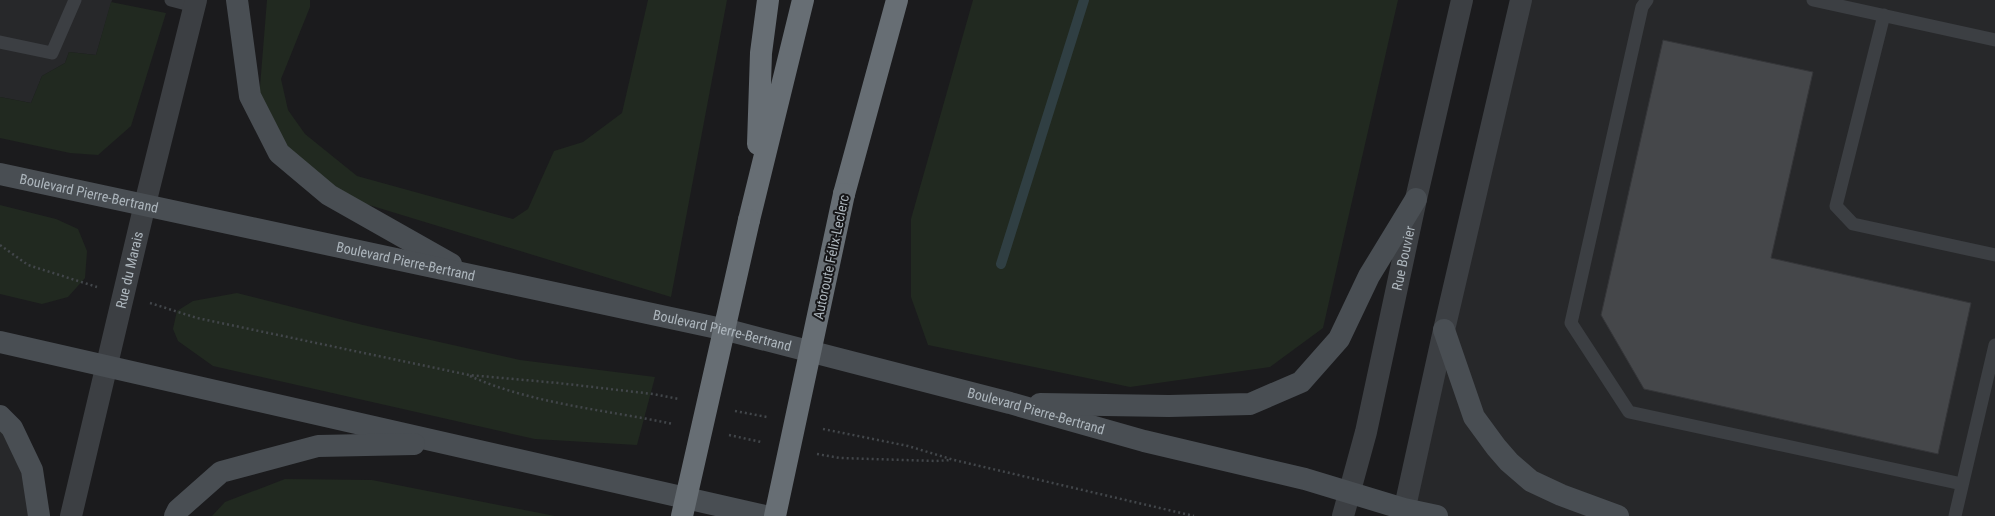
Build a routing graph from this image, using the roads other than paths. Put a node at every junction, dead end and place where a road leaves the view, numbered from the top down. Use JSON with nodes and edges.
{"nodes":[{"id":1,"x":75,"y":0,"type":"edge"},
{"id":2,"x":171,"y":0,"type":"edge"},
{"id":3,"x":237,"y":0,"type":"edge"},
{"id":4,"x":768,"y":0,"type":"edge"},
{"id":5,"x":803,"y":0,"type":"edge"},
{"id":6,"x":896,"y":0,"type":"edge"},
{"id":7,"x":1462,"y":0,"type":"edge"},
{"id":8,"x":1521,"y":0,"type":"edge"},
{"id":9,"x":1647,"y":0,"type":"edge"},
{"id":10,"x":1813,"y":0,"type":"edge"},
{"id":11,"x":195,"y":3,"type":"edge"},
{"id":12,"x":1884,"y":15,"type":"junction"},
{"id":13,"x":1995,"y":40,"type":"edge"},
{"id":14,"x":0,"y":42,"type":"edge"},
{"id":15,"x":0,"y":174,"type":"edge"},
{"id":16,"x":756,"y":188,"type":"junction"},
{"id":17,"x":1416,"y":199,"type":"junction"},
{"id":18,"x":145,"y":204,"type":"junction"},
{"id":19,"x":1995,"y":255,"type":"edge"},
{"id":20,"x":470,"y":274,"type":"junction"},
{"id":21,"x":1444,"y":330,"type":"junction"},
{"id":22,"x":0,"y":342,"type":"edge"},
{"id":23,"x":1995,"y":345,"type":"edge"},
{"id":24,"x":106,"y":365,"type":"junction"},
{"id":25,"x":1010,"y":403,"type":"junction"},
{"id":26,"x":0,"y":416,"type":"edge"},
{"id":27,"x":449,"y":444,"type":"junction"},
{"id":28,"x":1962,"y":484,"type":"junction"},
{"id":29,"x":1351,"y":492,"type":"junction"},
{"id":30,"x":1404,"y":512,"type":"edge"},
{"id":31,"x":39,"y":516,"type":"edge"},
{"id":32,"x":71,"y":516,"type":"edge"},
{"id":33,"x":175,"y":516,"type":"edge"},
{"id":34,"x":682,"y":516,"type":"edge"},
{"id":35,"x":764,"y":516,"type":"edge"},
{"id":36,"x":775,"y":516,"type":"edge"},
{"id":37,"x":1343,"y":516,"type":"edge"},
{"id":38,"x":1437,"y":516,"type":"edge"},
{"id":39,"x":1618,"y":516,"type":"edge"},
{"id":40,"x":1956,"y":516,"type":"edge"}],
"edges":[{"from":1,"to":14,"type":"lane"},
{"from":2,"to":11,"type":"lane"},
{"from":3,"to":20,"type":"main road"},
{"from":4,"to":16,"type":"highway"},
{"from":5,"to":16,"type":"highway"},
{"from":6,"to":36,"type":"highway","name":"Autoroute Félix-Leclerc","bridge":true},
{"from":7,"to":17,"type":"street","name":"Rue Bouvier"},
{"from":8,"to":21,"type":"street"},
{"from":9,"to":28,"type":"lane"},
{"from":10,"to":12,"type":"lane"},
{"from":11,"to":18,"type":"street","name":"Rue du Marais"},
{"from":12,"to":13,"type":"lane"},
{"from":12,"to":19,"type":"lane"},
{"from":15,"to":18,"type":"main road","name":"Boulevard Pierre-Bertrand"},
{"from":16,"to":34,"type":"highway","bridge":true},
{"from":17,"to":25,"type":"main road"},
{"from":17,"to":29,"type":"street","name":"Rue Bouvier"},
{"from":18,"to":20,"type":"main road","name":"Boulevard Pierre-Bertrand"},
{"from":18,"to":24,"type":"street","name":"Rue du Marais"},
{"from":20,"to":25,"type":"main road","name":"Boulevard Pierre-Bertrand"},
{"from":21,"to":30,"type":"street"},
{"from":21,"to":39,"type":"main road"},
{"from":22,"to":24,"type":"main road"},
{"from":23,"to":28,"type":"lane"},
{"from":24,"to":27,"type":"main road"},
{"from":24,"to":32,"type":"street","name":"Rue du Marais"},
{"from":25,"to":29,"type":"main road","name":"Boulevard Pierre-Bertrand"},
{"from":26,"to":31,"type":"main road"},
{"from":27,"to":33,"type":"main road"},
{"from":27,"to":35,"type":"main road"},
{"from":28,"to":40,"type":"lane"},
{"from":29,"to":30,"type":"main road","name":"Boulevard Pierre-Bertrand"},
{"from":29,"to":37,"type":"street","name":"Rue Bouvier"},
{"from":30,"to":38,"type":"main road","name":"Boulevard Pierre-Bertrand"}]}
